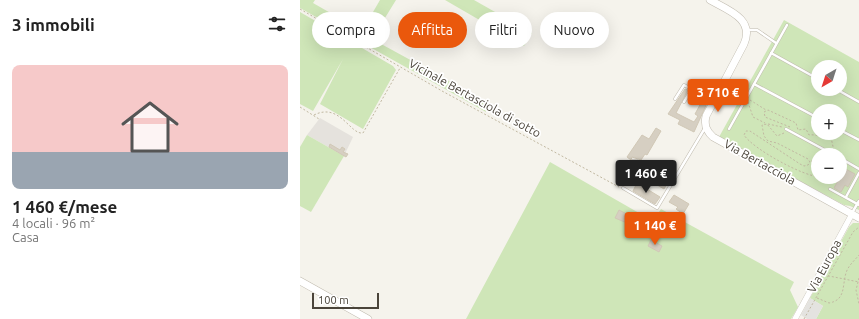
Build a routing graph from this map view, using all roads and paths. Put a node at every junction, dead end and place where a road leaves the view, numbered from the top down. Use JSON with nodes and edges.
{"nodes":[{"id":1,"x":710,"y":0,"type":"edge"},
{"id":2,"x":300,"y":9,"type":"edge"},
{"id":3,"x":787,"y":24,"type":"dead end"},
{"id":4,"x":747,"y":30,"type":"junction"},
{"id":5,"x":776,"y":43,"type":"junction"},
{"id":6,"x":771,"y":53,"type":"junction"},
{"id":7,"x":401,"y":67,"type":"junction"},
{"id":8,"x":811,"y":75,"type":"edge"},
{"id":9,"x":754,"y":84,"type":"junction"},
{"id":10,"x":692,"y":89,"type":"junction"},
{"id":11,"x":847,"y":95,"type":"edge"},
{"id":12,"x":746,"y":98,"type":"junction"},
{"id":13,"x":675,"y":99,"type":"dead end"},
{"id":14,"x":715,"y":99,"type":"junction"},
{"id":15,"x":684,"y":102,"type":"dead end"},
{"id":16,"x":859,"y":102,"type":"edge"},
{"id":17,"x":300,"y":107,"type":"edge"},
{"id":18,"x":767,"y":110,"type":"dead end"},
{"id":19,"x":811,"y":114,"type":"edge"},
{"id":20,"x":314,"y":115,"type":"junction"},
{"id":21,"x":319,"y":119,"type":"dead end"},
{"id":22,"x":706,"y":127,"type":"junction"},
{"id":23,"x":729,"y":129,"type":"dead end"},
{"id":24,"x":786,"y":129,"type":"joint"},
{"id":25,"x":847,"y":134,"type":"edge"},
{"id":26,"x":859,"y":140,"type":"edge"},
{"id":27,"x":823,"y":148,"type":"edge"},
{"id":28,"x":810,"y":161,"type":"edge"},
{"id":29,"x":847,"y":162,"type":"edge"},
{"id":30,"x":631,"y":164,"type":"dead end"},
{"id":31,"x":859,"y":169,"type":"edge"},
{"id":32,"x":859,"y":173,"type":"edge"},
{"id":33,"x":811,"y":175,"type":"edge"},
{"id":34,"x":673,"y":181,"type":"junction"},
{"id":35,"x":623,"y":188,"type":"joint"},
{"id":36,"x":830,"y":189,"type":"dead end"},
{"id":37,"x":846,"y":198,"type":"junction"},
{"id":38,"x":859,"y":200,"type":"edge"},
{"id":39,"x":858,"y":204,"type":"edge"},
{"id":40,"x":852,"y":214,"type":"junction"},
{"id":41,"x":859,"y":218,"type":"edge"},
{"id":42,"x":859,"y":227,"type":"edge"},
{"id":43,"x":859,"y":255,"type":"edge"},
{"id":44,"x":820,"y":274,"type":"junction"},
{"id":45,"x":829,"y":277,"type":"junction"},
{"id":46,"x":859,"y":278,"type":"edge"},
{"id":47,"x":845,"y":280,"type":"junction"},
{"id":48,"x":300,"y":281,"type":"edge"},
{"id":49,"x":858,"y":282,"type":"edge"},
{"id":50,"x":817,"y":298,"type":"junction"},
{"id":51,"x":859,"y":304,"type":"edge"},
{"id":52,"x":368,"y":319,"type":"edge"},
{"id":53,"x":795,"y":319,"type":"edge"},
{"id":54,"x":804,"y":319,"type":"edge"}],
"edges":[{"from":1,"to":4,"type":"street"},
{"from":2,"to":7,"type":"path","name":"Vicinale Bertasciola di sotto"},
{"from":3,"to":5,"type":"lane"},
{"from":4,"to":5,"type":"lane"},
{"from":4,"to":14,"type":"street"},
{"from":5,"to":6,"type":"lane"},
{"from":6,"to":8,"type":"lane"},
{"from":6,"to":9,"type":"lane"},
{"from":7,"to":20,"type":"path"},
{"from":7,"to":35,"type":"path","name":"Vicinale Bertasciola di sotto"},
{"from":9,"to":12,"type":"lane"},
{"from":9,"to":19,"type":"lane"},
{"from":10,"to":13,"type":"lane"},
{"from":10,"to":14,"type":"lane"},
{"from":10,"to":15,"type":"lane"},
{"from":11,"to":16,"type":"lane"},
{"from":12,"to":18,"type":"path"},
{"from":12,"to":23,"type":"lane"},
{"from":12,"to":24,"type":"path"},
{"from":14,"to":22,"type":"street"},
{"from":17,"to":20,"type":"path"},
{"from":20,"to":21,"type":"path"},
{"from":22,"to":34,"type":"lane"},
{"from":22,"to":40,"type":"street","name":"Via Bertacciola"},
{"from":24,"to":27,"type":"lane"},
{"from":25,"to":26,"type":"lane"},
{"from":28,"to":33,"type":"path"},
{"from":29,"to":31,"type":"lane"},
{"from":30,"to":34,"type":"lane"},
{"from":32,"to":37,"type":"lane"},
{"from":34,"to":35,"type":"lane"},
{"from":36,"to":37,"type":"lane"},
{"from":37,"to":39,"type":"lane"},
{"from":38,"to":39,"type":"lane"},
{"from":39,"to":40,"type":"lane"},
{"from":40,"to":41,"type":"street","name":"Via Bertacciola"},
{"from":40,"to":44,"type":"street","name":"Via Europa"},
{"from":42,"to":45,"type":"path"},
{"from":43,"to":47,"type":"path"},
{"from":44,"to":45,"type":"path"},
{"from":44,"to":53,"type":"street","name":"Via Europa"},
{"from":45,"to":47,"type":"path"},
{"from":45,"to":50,"type":"path"},
{"from":46,"to":49,"type":"path"},
{"from":47,"to":49,"type":"path"},
{"from":47,"to":50,"type":"path"},
{"from":48,"to":52,"type":"street"},
{"from":49,"to":51,"type":"path"},
{"from":50,"to":54,"type":"path"}]}
